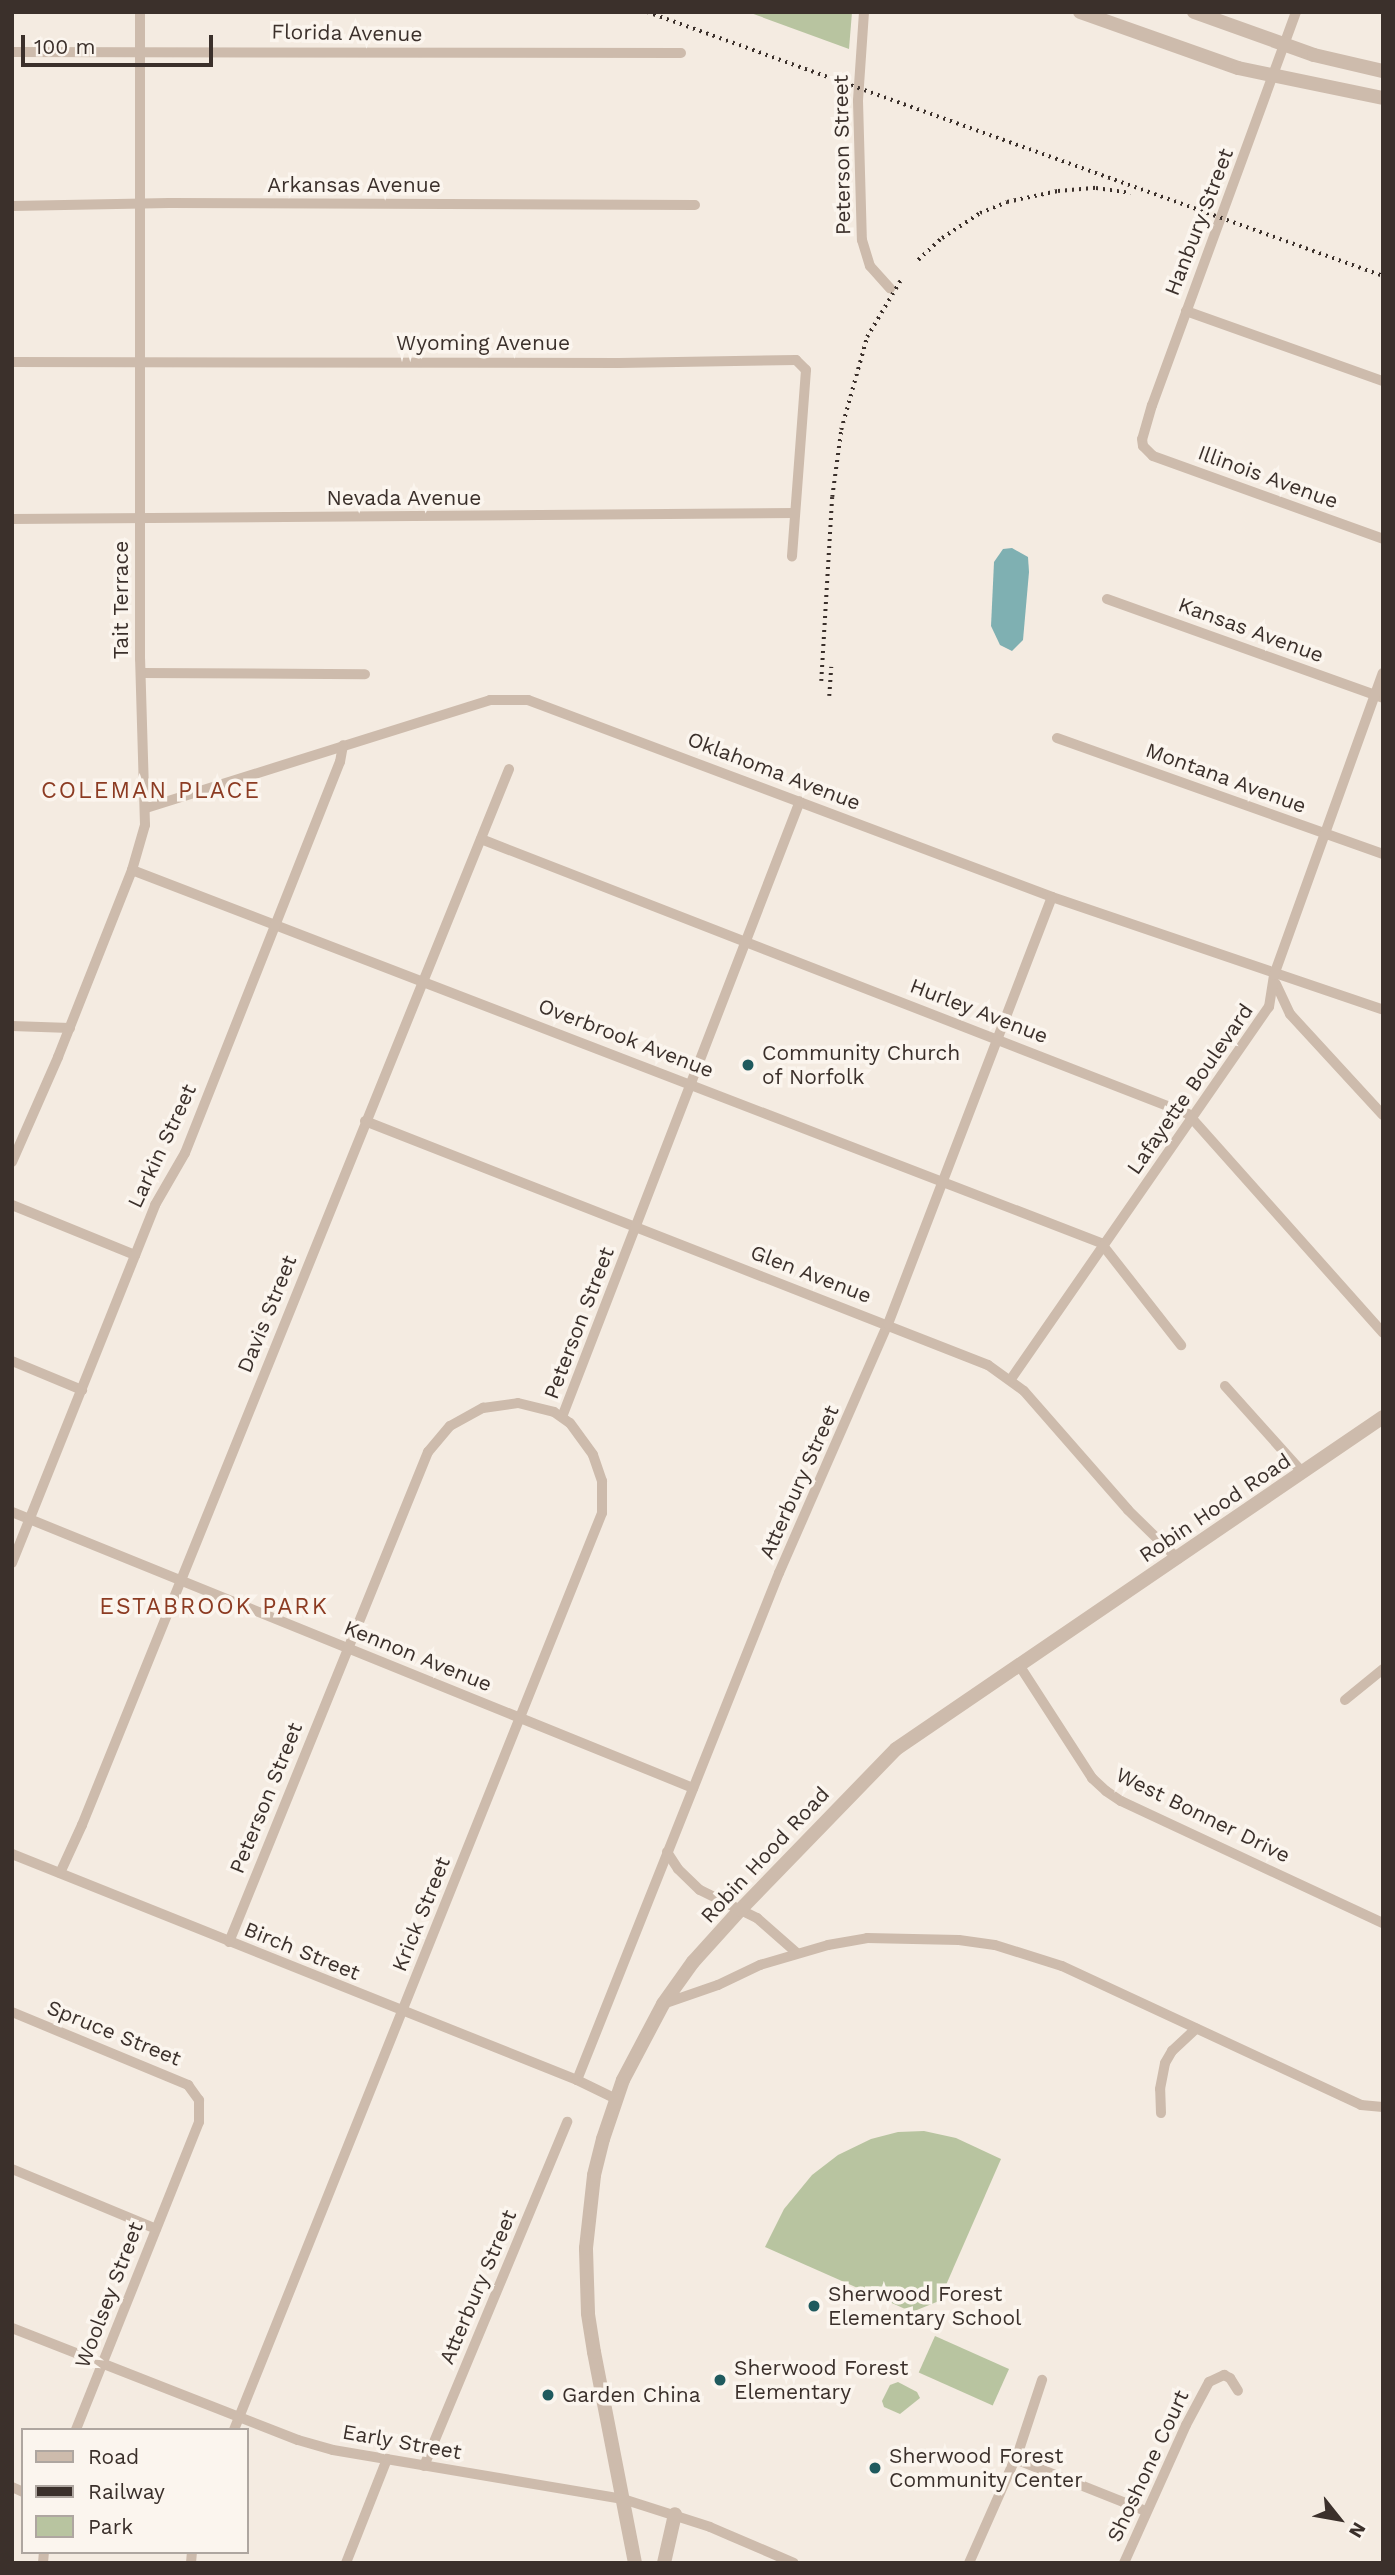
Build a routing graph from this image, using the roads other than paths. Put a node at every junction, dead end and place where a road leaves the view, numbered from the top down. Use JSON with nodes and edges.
{"nodes":[{"id":1,"x":140,"y":12,"type":"edge"},
{"id":2,"x":864,"y":12,"type":"edge"},
{"id":3,"x":1080,"y":12,"type":"edge"},
{"id":4,"x":1194,"y":12,"type":"edge"},
{"id":5,"x":1296,"y":12,"type":"edge"},
{"id":6,"x":1285,"y":45,"type":"junction"},
{"id":7,"x":141,"y":51,"type":"junction"},
{"id":8,"x":12,"y":52,"type":"edge"},
{"id":9,"x":681,"y":53,"type":"dead end"},
{"id":10,"x":1383,"y":71,"type":"edge"},
{"id":11,"x":1273,"y":78,"type":"junction"},
{"id":12,"x":1383,"y":98,"type":"edge"},
{"id":13,"x":141,"y":205,"type":"junction"},
{"id":14,"x":695,"y":205,"type":"dead end"},
{"id":15,"x":12,"y":206,"type":"edge"},
{"id":16,"x":890,"y":288,"type":"dead end"},
{"id":17,"x":1186,"y":311,"type":"junction"},
{"id":18,"x":140,"y":361,"type":"junction"},
{"id":19,"x":12,"y":362,"type":"edge"},
{"id":20,"x":1383,"y":381,"type":"edge"},
{"id":21,"x":1143,"y":446,"type":"joint"},
{"id":22,"x":796,"y":513,"type":"junction"},
{"id":23,"x":141,"y":518,"type":"junction"},
{"id":24,"x":12,"y":519,"type":"edge"},
{"id":25,"x":1383,"y":539,"type":"edge"},
{"id":26,"x":792,"y":556,"type":"dead end"},
{"id":27,"x":1107,"y":598,"type":"dead end"},
{"id":28,"x":141,"y":673,"type":"junction"},
{"id":29,"x":1383,"y":673,"type":"edge"},
{"id":30,"x":365,"y":674,"type":"dead end"},
{"id":31,"x":1379,"y":696,"type":"edge"},
{"id":32,"x":1057,"y":738,"type":"dead end"},
{"id":33,"x":343,"y":745,"type":"junction"},
{"id":34,"x":509,"y":769,"type":"dead end"},
{"id":35,"x":800,"y":801,"type":"junction"},
{"id":36,"x":146,"y":808,"type":"junction"},
{"id":37,"x":1324,"y":833,"type":"junction"},
{"id":38,"x":481,"y":839,"type":"junction"},
{"id":39,"x":1383,"y":855,"type":"edge"},
{"id":40,"x":132,"y":870,"type":"junction"},
{"id":41,"x":1052,"y":897,"type":"junction"},
{"id":42,"x":275,"y":923,"type":"junction"},
{"id":43,"x":747,"y":942,"type":"junction"},
{"id":44,"x":1274,"y":975,"type":"junction"},
{"id":45,"x":422,"y":980,"type":"junction"},
{"id":46,"x":1383,"y":1010,"type":"edge"},
{"id":47,"x":12,"y":1026,"type":"edge"},
{"id":48,"x":70,"y":1028,"type":"junction"},
{"id":49,"x":1000,"y":1040,"type":"junction"},
{"id":50,"x":692,"y":1083,"type":"junction"},
{"id":51,"x":1383,"y":1115,"type":"edge"},
{"id":52,"x":1193,"y":1118,"type":"junction"},
{"id":53,"x":365,"y":1121,"type":"junction"},
{"id":54,"x":12,"y":1162,"type":"edge"},
{"id":55,"x":943,"y":1181,"type":"junction"},
{"id":56,"x":12,"y":1205,"type":"edge"},
{"id":57,"x":637,"y":1227,"type":"junction"},
{"id":58,"x":1105,"y":1246,"type":"junction"},
{"id":59,"x":135,"y":1255,"type":"junction"},
{"id":60,"x":888,"y":1324,"type":"junction"},
{"id":61,"x":1383,"y":1334,"type":"edge"},
{"id":62,"x":1181,"y":1345,"type":"dead end"},
{"id":63,"x":12,"y":1361,"type":"edge"},
{"id":64,"x":1011,"y":1379,"type":"junction"},
{"id":65,"x":1225,"y":1386,"type":"dead end"},
{"id":66,"x":82,"y":1390,"type":"junction"},
{"id":67,"x":562,"y":1417,"type":"junction"},
{"id":68,"x":1383,"y":1417,"type":"edge"},
{"id":69,"x":1303,"y":1473,"type":"junction"},
{"id":70,"x":12,"y":1512,"type":"edge"},
{"id":71,"x":30,"y":1519,"type":"junction"},
{"id":72,"x":1178,"y":1559,"type":"junction"},
{"id":73,"x":12,"y":1563,"type":"edge"},
{"id":74,"x":180,"y":1580,"type":"junction"},
{"id":75,"x":347,"y":1647,"type":"junction"},
{"id":76,"x":1018,"y":1665,"type":"junction"},
{"id":77,"x":1383,"y":1669,"type":"edge"},
{"id":78,"x":1345,"y":1700,"type":"dead end"},
{"id":79,"x":521,"y":1719,"type":"junction"},
{"id":80,"x":693,"y":1788,"type":"junction"},
{"id":81,"x":667,"y":1852,"type":"junction"},
{"id":82,"x":12,"y":1854,"type":"edge"},
{"id":83,"x":60,"y":1873,"type":"junction"},
{"id":84,"x":740,"y":1910,"type":"junction"},
{"id":85,"x":1383,"y":1923,"type":"edge"},
{"id":86,"x":229,"y":1942,"type":"junction"},
{"id":87,"x":797,"y":1953,"type":"junction"},
{"id":88,"x":663,"y":2004,"type":"junction"},
{"id":89,"x":12,"y":2012,"type":"edge"},
{"id":90,"x":402,"y":2012,"type":"junction"},
{"id":91,"x":1196,"y":2029,"type":"junction"},
{"id":92,"x":577,"y":2080,"type":"junction"},
{"id":93,"x":616,"y":2099,"type":"junction"},
{"id":94,"x":1383,"y":2108,"type":"edge"},
{"id":95,"x":1161,"y":2113,"type":"dead end"},
{"id":96,"x":567,"y":2122,"type":"dead end"},
{"id":97,"x":12,"y":2169,"type":"edge"},
{"id":98,"x":177,"y":2175,"type":"joint"},
{"id":99,"x":156,"y":2229,"type":"junction"},
{"id":100,"x":12,"y":2328,"type":"edge"},
{"id":101,"x":103,"y":2365,"type":"junction"},
{"id":102,"x":1042,"y":2380,"type":"dead end"},
{"id":103,"x":1238,"y":2391,"type":"dead end"},
{"id":104,"x":238,"y":2418,"type":"junction"},
{"id":105,"x":77,"y":2428,"type":"edge"},
{"id":106,"x":235,"y":2428,"type":"edge"},
{"id":107,"x":387,"y":2459,"type":"junction"},
{"id":108,"x":1015,"y":2459,"type":"junction"},
{"id":109,"x":424,"y":2466,"type":"junction"},
{"id":110,"x":623,"y":2500,"type":"junction"},
{"id":111,"x":1146,"y":2511,"type":"junction"},
{"id":112,"x":675,"y":2514,"type":"junction"},
{"id":113,"x":346,"y":2563,"type":"edge"},
{"id":114,"x":635,"y":2563,"type":"edge"},
{"id":115,"x":664,"y":2563,"type":"edge"},
{"id":116,"x":794,"y":2563,"type":"edge"},
{"id":117,"x":969,"y":2563,"type":"edge"},
{"id":118,"x":1124,"y":2563,"type":"edge"}],
"edges":[{"from":1,"to":7,"type":"street","name":"Tait Terrace"},
{"from":2,"to":16,"type":"street","name":"Peterson Street"},
{"from":3,"to":11,"type":"street"},
{"from":4,"to":6,"type":"street"},
{"from":5,"to":6,"type":"street","name":"Hanbury Street"},
{"from":6,"to":10,"type":"street"},
{"from":6,"to":11,"type":"street","name":"Hanbury Street"},
{"from":7,"to":8,"type":"street","name":"Florida Avenue"},
{"from":7,"to":9,"type":"street","name":"Florida Avenue"},
{"from":7,"to":13,"type":"street","name":"Tait Terrace"},
{"from":11,"to":12,"type":"street"},
{"from":11,"to":17,"type":"street","name":"Hanbury Street"},
{"from":13,"to":14,"type":"street","name":"Arkansas Avenue"},
{"from":13,"to":15,"type":"street","name":"Arkansas Avenue"},
{"from":13,"to":18,"type":"street","name":"Tait Terrace"},
{"from":17,"to":20,"type":"street"},
{"from":17,"to":21,"type":"street","name":"Hanbury Street"},
{"from":18,"to":19,"type":"street","name":"Wyoming Avenue"},
{"from":18,"to":22,"type":"street","name":"Wyoming Avenue"},
{"from":18,"to":23,"type":"street","name":"Tait Terrace"},
{"from":21,"to":25,"type":"street","name":"Illinois Avenue"},
{"from":22,"to":23,"type":"street","name":"Nevada Avenue"},
{"from":22,"to":26,"type":"street","name":"Wyoming Avenue"},
{"from":23,"to":24,"type":"street","name":"Nevada Avenue"},
{"from":23,"to":28,"type":"street","name":"Tait Terrace"},
{"from":27,"to":31,"type":"street","name":"Kansas Avenue"},
{"from":28,"to":30,"type":"street"},
{"from":28,"to":36,"type":"street","name":"Tait Terrace"},
{"from":29,"to":31,"type":"street","name":"Lafayette Boulevard"},
{"from":31,"to":37,"type":"street","name":"Lafayette Boulevard"},
{"from":32,"to":37,"type":"street","name":"Montana Avenue"},
{"from":33,"to":35,"type":"street","name":"Oklahoma Avenue"},
{"from":33,"to":36,"type":"street","name":"Oklahoma Avenue"},
{"from":33,"to":42,"type":"street","name":"Larkin Street"},
{"from":34,"to":38,"type":"street","name":"Davis Street"},
{"from":35,"to":41,"type":"street","name":"Oklahoma Avenue"},
{"from":35,"to":43,"type":"street","name":"Peterson Street"},
{"from":36,"to":40,"type":"street","name":"Tait Terrace"},
{"from":37,"to":39,"type":"street","name":"Montana Avenue"},
{"from":37,"to":44,"type":"street","name":"Lafayette Boulevard"},
{"from":38,"to":43,"type":"street","name":"Hurley Avenue"},
{"from":38,"to":45,"type":"street","name":"Davis Street"},
{"from":40,"to":42,"type":"street","name":"Overbrook Avenue"},
{"from":40,"to":48,"type":"street","name":"Tait Terrace"},
{"from":41,"to":44,"type":"street","name":"Oklahoma Avenue"},
{"from":41,"to":49,"type":"street","name":"Atterbury Street"},
{"from":42,"to":45,"type":"street","name":"Overbrook Avenue"},
{"from":42,"to":59,"type":"street","name":"Larkin Street"},
{"from":43,"to":49,"type":"street","name":"Hurley Avenue"},
{"from":43,"to":50,"type":"street","name":"Peterson Street"},
{"from":44,"to":46,"type":"street","name":"Oklahoma Avenue"},
{"from":44,"to":51,"type":"street"},
{"from":44,"to":52,"type":"street","name":"Lafayette Boulevard"},
{"from":45,"to":50,"type":"street","name":"Overbrook Avenue"},
{"from":45,"to":53,"type":"street","name":"Davis Street"},
{"from":47,"to":48,"type":"street"},
{"from":48,"to":54,"type":"street","name":"Tait Terrace"},
{"from":49,"to":52,"type":"street","name":"Hurley Avenue"},
{"from":49,"to":55,"type":"street","name":"Atterbury Street"},
{"from":50,"to":55,"type":"street","name":"Overbrook Avenue"},
{"from":50,"to":57,"type":"street","name":"Peterson Street"},
{"from":52,"to":58,"type":"street","name":"Lafayette Boulevard"},
{"from":52,"to":61,"type":"street","name":"Hurley Avenue"},
{"from":53,"to":57,"type":"street","name":"Glen Avenue"},
{"from":53,"to":74,"type":"street","name":"Davis Street"},
{"from":55,"to":58,"type":"street","name":"Overbrook Avenue"},
{"from":55,"to":60,"type":"street","name":"Atterbury Street"},
{"from":56,"to":59,"type":"street"},
{"from":57,"to":60,"type":"street","name":"Glen Avenue"},
{"from":57,"to":67,"type":"street","name":"Peterson Street"},
{"from":58,"to":62,"type":"street"},
{"from":58,"to":64,"type":"street","name":"Lafayette Boulevard"},
{"from":59,"to":66,"type":"street","name":"Larkin Street"},
{"from":60,"to":64,"type":"street","name":"Glen Avenue"},
{"from":60,"to":80,"type":"street","name":"Atterbury Street"},
{"from":63,"to":66,"type":"street"},
{"from":64,"to":72,"type":"street","name":"Glen Avenue"},
{"from":65,"to":69,"type":"street"},
{"from":66,"to":71,"type":"street","name":"Larkin Street"},
{"from":67,"to":75,"type":"street","name":"Peterson Street"},
{"from":67,"to":79,"type":"street","name":"Krick Street"},
{"from":68,"to":69,"type":"street","name":"Robin Hood Road"},
{"from":69,"to":72,"type":"street","name":"Robin Hood Road"},
{"from":70,"to":71,"type":"street","name":"Kennon Avenue"},
{"from":71,"to":73,"type":"street","name":"Larkin Street"},
{"from":71,"to":74,"type":"street","name":"Kennon Avenue"},
{"from":72,"to":76,"type":"street","name":"Robin Hood Road"},
{"from":74,"to":75,"type":"street","name":"Kennon Avenue"},
{"from":74,"to":83,"type":"street","name":"Davis Street"},
{"from":75,"to":79,"type":"street","name":"Kennon Avenue"},
{"from":75,"to":86,"type":"street","name":"Peterson Street"},
{"from":76,"to":84,"type":"street","name":"Robin Hood Road"},
{"from":76,"to":85,"type":"street","name":"West Bonner Drive"},
{"from":77,"to":78,"type":"street"},
{"from":79,"to":80,"type":"street","name":"Kennon Avenue"},
{"from":79,"to":90,"type":"street","name":"Krick Street"},
{"from":80,"to":81,"type":"street","name":"Atterbury Street"},
{"from":81,"to":84,"type":"street"},
{"from":81,"to":92,"type":"street","name":"Atterbury Street"},
{"from":82,"to":83,"type":"street","name":"Birch Street"},
{"from":83,"to":86,"type":"street","name":"Birch Street"},
{"from":84,"to":87,"type":"street"},
{"from":84,"to":88,"type":"street","name":"Robin Hood Road"},
{"from":86,"to":90,"type":"street","name":"Birch Street"},
{"from":87,"to":88,"type":"street"},
{"from":87,"to":91,"type":"street"},
{"from":88,"to":93,"type":"street","name":"Robin Hood Road"},
{"from":89,"to":98,"type":"street","name":"Spruce Street"},
{"from":90,"to":92,"type":"street","name":"Birch Street"},
{"from":90,"to":104,"type":"street","name":"Krick Street"},
{"from":91,"to":94,"type":"street"},
{"from":91,"to":95,"type":"street"},
{"from":92,"to":93,"type":"street","name":"Birch Street"},
{"from":93,"to":110,"type":"street","name":"Robin Hood Road"},
{"from":96,"to":109,"type":"street","name":"Atterbury Street"},
{"from":97,"to":99,"type":"street"},
{"from":98,"to":99,"type":"street","name":"Woolsey Street"},
{"from":99,"to":101,"type":"street","name":"Woolsey Street"},
{"from":100,"to":101,"type":"street","name":"Early Street"},
{"from":101,"to":104,"type":"street","name":"Early Street"},
{"from":101,"to":105,"type":"street","name":"Woolsey Street"},
{"from":102,"to":108,"type":"street"},
{"from":103,"to":111,"type":"street","name":"Shoshone Court"},
{"from":104,"to":106,"type":"street","name":"Krick Street"},
{"from":104,"to":107,"type":"street","name":"Early Street"},
{"from":107,"to":109,"type":"street","name":"Early Street"},
{"from":107,"to":113,"type":"street"},
{"from":108,"to":111,"type":"street"},
{"from":108,"to":117,"type":"street"},
{"from":109,"to":110,"type":"street","name":"Early Street"},
{"from":110,"to":112,"type":"street","name":"Early Street"},
{"from":110,"to":114,"type":"street","name":"Robin Hood Road"},
{"from":111,"to":118,"type":"street","name":"Shoshone Court"},
{"from":112,"to":115,"type":"street"},
{"from":112,"to":116,"type":"street","name":"Early Street"}]}
